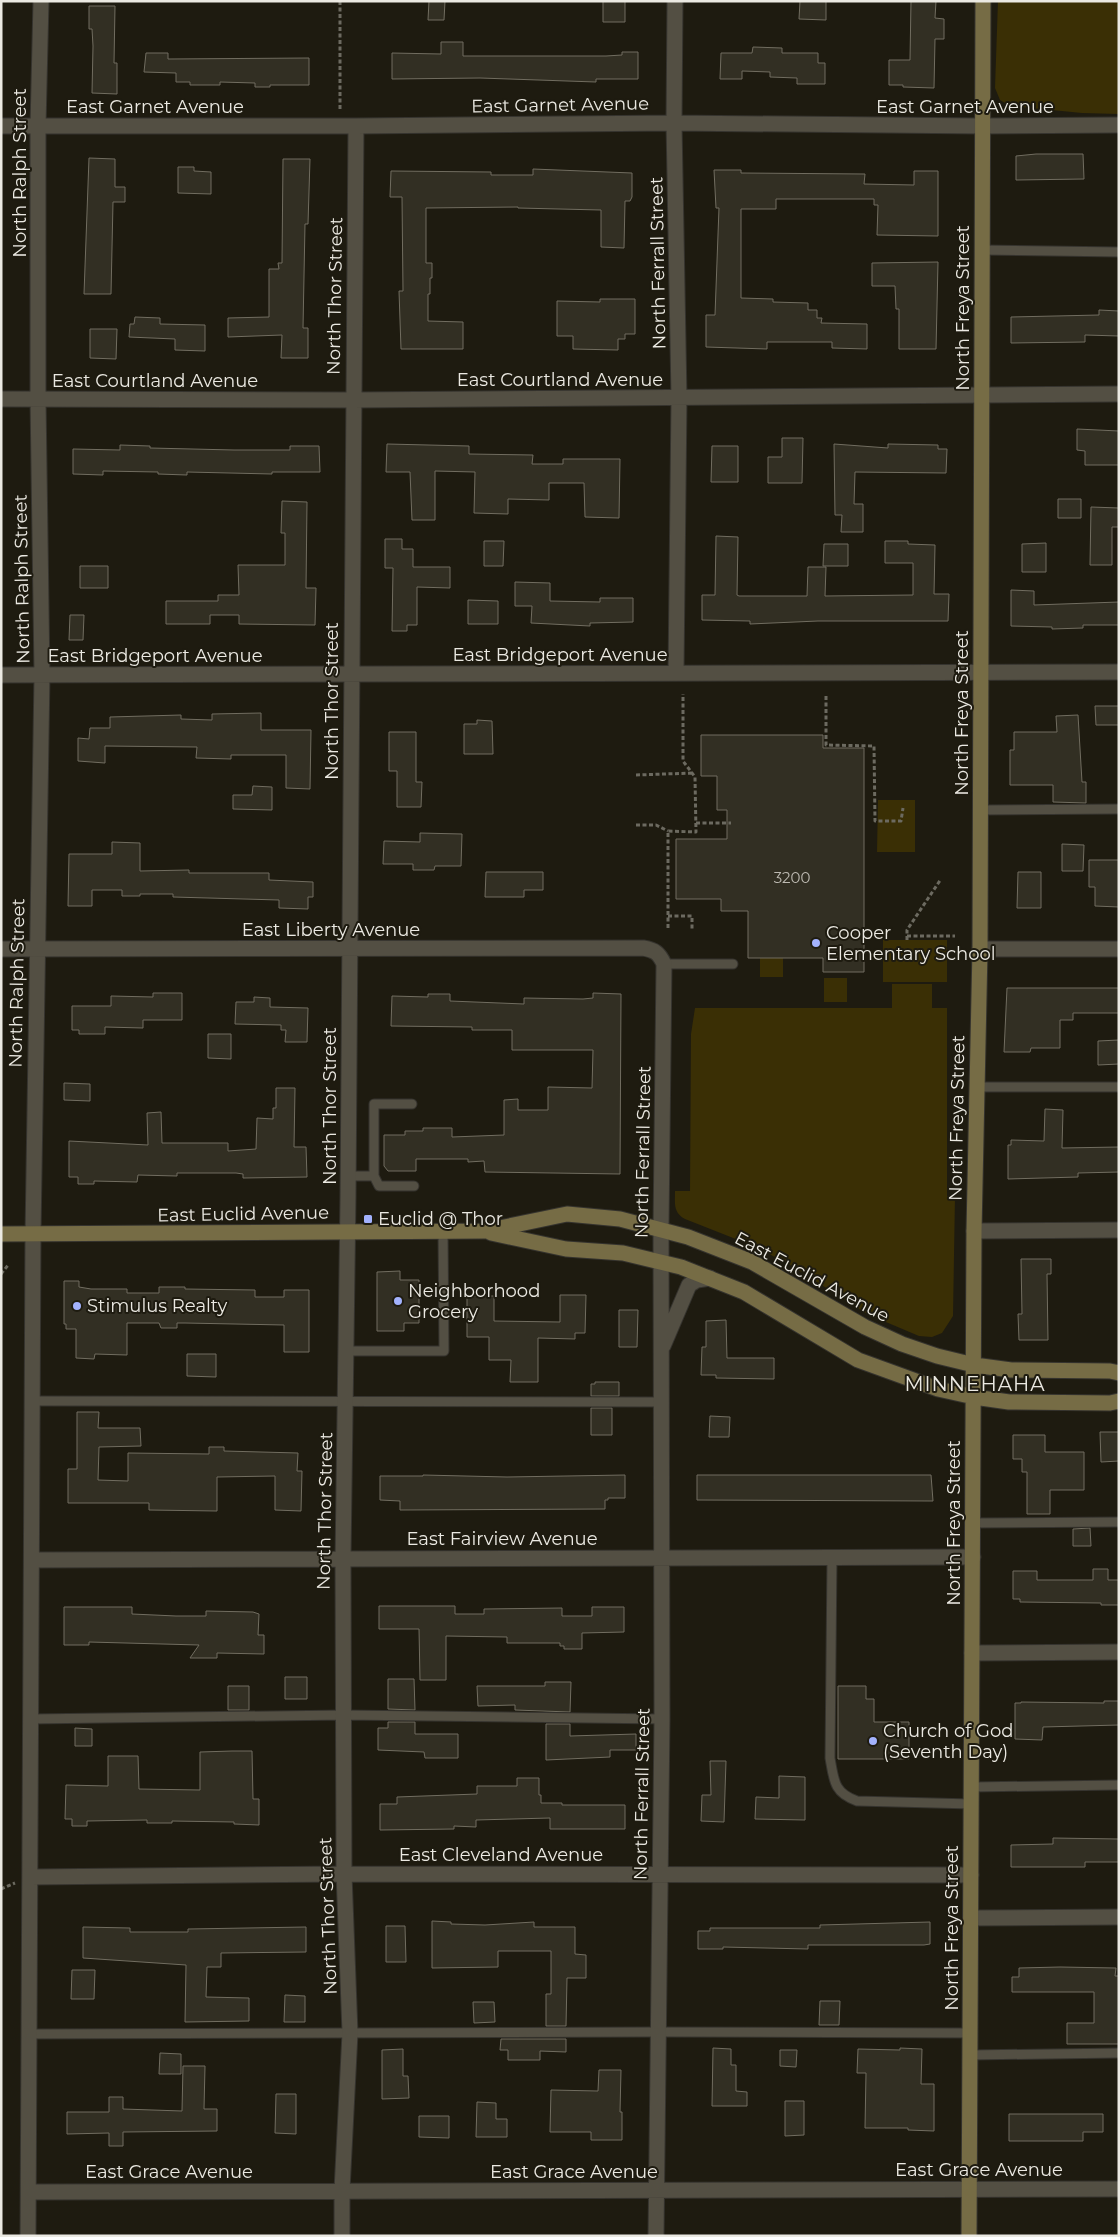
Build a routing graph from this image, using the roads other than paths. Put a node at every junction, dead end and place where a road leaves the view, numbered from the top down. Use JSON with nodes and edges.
{"nodes":[{"id":1,"x":41,"y":1,"type":"edge"},
{"id":2,"x":675,"y":1,"type":"edge"},
{"id":3,"x":983,"y":1,"type":"edge"},
{"id":4,"x":674,"y":123,"type":"junction"},
{"id":5,"x":1119,"y":125,"type":"edge"},
{"id":6,"x":1,"y":126,"type":"edge"},
{"id":7,"x":38,"y":126,"type":"junction"},
{"id":8,"x":356,"y":126,"type":"junction"},
{"id":9,"x":982,"y":126,"type":"junction"},
{"id":10,"x":982,"y":250,"type":"junction"},
{"id":11,"x":1119,"y":252,"type":"edge"},
{"id":12,"x":1119,"y":394,"type":"edge"},
{"id":13,"x":981,"y":396,"type":"junction"},
{"id":14,"x":679,"y":398,"type":"junction"},
{"id":15,"x":1,"y":399,"type":"edge"},
{"id":16,"x":38,"y":399,"type":"junction"},
{"id":17,"x":353,"y":400,"type":"junction"},
{"id":18,"x":1119,"y":672,"type":"edge"},
{"id":19,"x":981,"y":673,"type":"junction"},
{"id":20,"x":351,"y":674,"type":"junction"},
{"id":21,"x":676,"y":674,"type":"junction"},
{"id":22,"x":1,"y":675,"type":"edge"},
{"id":23,"x":42,"y":675,"type":"junction"},
{"id":24,"x":1119,"y":809,"type":"edge"},
{"id":25,"x":980,"y":810,"type":"junction"},
{"id":26,"x":36,"y":948,"type":"junction"},
{"id":27,"x":1,"y":949,"type":"edge"},
{"id":28,"x":349,"y":949,"type":"junction"},
{"id":29,"x":980,"y":949,"type":"junction"},
{"id":30,"x":1119,"y":949,"type":"edge"},
{"id":31,"x":662,"y":959,"type":"junction"},
{"id":32,"x":733,"y":964,"type":"dead end"},
{"id":33,"x":976,"y":1087,"type":"junction"},
{"id":34,"x":1119,"y":1087,"type":"edge"},
{"id":35,"x":412,"y":1104,"type":"dead end"},
{"id":36,"x":348,"y":1176,"type":"junction"},
{"id":37,"x":374,"y":1176,"type":"junction"},
{"id":38,"x":414,"y":1186,"type":"dead end"},
{"id":39,"x":661,"y":1229,"type":"junction"},
{"id":40,"x":1119,"y":1230,"type":"edge"},
{"id":41,"x":443,"y":1231,"type":"junction"},
{"id":42,"x":485,"y":1231,"type":"junction"},
{"id":43,"x":974,"y":1231,"type":"junction"},
{"id":44,"x":348,"y":1232,"type":"junction"},
{"id":45,"x":1,"y":1234,"type":"edge"},
{"id":46,"x":33,"y":1234,"type":"junction"},
{"id":47,"x":661,"y":1261,"type":"junction"},
{"id":48,"x":710,"y":1278,"type":"junction"},
{"id":49,"x":346,"y":1351,"type":"junction"},
{"id":50,"x":661,"y":1352,"type":"junction"},
{"id":51,"x":974,"y":1365,"type":"junction"},
{"id":52,"x":1119,"y":1373,"type":"edge"},
{"id":53,"x":974,"y":1397,"type":"junction"},
{"id":54,"x":32,"y":1401,"type":"junction"},
{"id":55,"x":345,"y":1402,"type":"junction"},
{"id":56,"x":661,"y":1402,"type":"junction"},
{"id":57,"x":1119,"y":1402,"type":"edge"},
{"id":58,"x":1119,"y":1522,"type":"edge"},
{"id":59,"x":973,"y":1523,"type":"junction"},
{"id":60,"x":663,"y":1556,"type":"junction"},
{"id":61,"x":832,"y":1557,"type":"junction"},
{"id":62,"x":973,"y":1557,"type":"junction"},
{"id":63,"x":343,"y":1558,"type":"junction"},
{"id":64,"x":32,"y":1560,"type":"junction"},
{"id":65,"x":1119,"y":1652,"type":"edge"},
{"id":66,"x":972,"y":1653,"type":"junction"},
{"id":67,"x":344,"y":1715,"type":"junction"},
{"id":68,"x":30,"y":1719,"type":"junction"},
{"id":69,"x":662,"y":1719,"type":"junction"},
{"id":70,"x":1119,"y":1786,"type":"edge"},
{"id":71,"x":972,"y":1787,"type":"junction"},
{"id":72,"x":972,"y":1804,"type":"junction"},
{"id":73,"x":344,"y":1874,"type":"junction"},
{"id":74,"x":660,"y":1874,"type":"junction"},
{"id":75,"x":971,"y":1875,"type":"junction"},
{"id":76,"x":30,"y":1877,"type":"junction"},
{"id":77,"x":1119,"y":1917,"type":"edge"},
{"id":78,"x":971,"y":1918,"type":"junction"},
{"id":79,"x":658,"y":2032,"type":"junction"},
{"id":80,"x":350,"y":2033,"type":"junction"},
{"id":81,"x":970,"y":2033,"type":"junction"},
{"id":82,"x":29,"y":2034,"type":"junction"},
{"id":83,"x":1119,"y":2053,"type":"edge"},
{"id":84,"x":970,"y":2055,"type":"junction"},
{"id":85,"x":969,"y":2189,"type":"junction"},
{"id":86,"x":1119,"y":2189,"type":"edge"},
{"id":87,"x":342,"y":2190,"type":"junction"},
{"id":88,"x":656,"y":2191,"type":"junction"},
{"id":89,"x":29,"y":2192,"type":"junction"},
{"id":90,"x":28,"y":2236,"type":"edge"},
{"id":91,"x":342,"y":2236,"type":"edge"},
{"id":92,"x":656,"y":2236,"type":"edge"},
{"id":93,"x":969,"y":2236,"type":"edge"}],
"edges":[{"from":1,"to":7,"type":"street","name":"North Ralph Street"},
{"from":2,"to":4,"type":"street","name":"North Ferrall Street"},
{"from":3,"to":9,"type":"street","name":"North Freya Street"},
{"from":4,"to":8,"type":"street","name":"East Garnet Avenue"},
{"from":4,"to":9,"type":"street","name":"East Garnet Avenue"},
{"from":4,"to":14,"type":"street","name":"North Ferrall Street"},
{"from":5,"to":9,"type":"street","name":"East Garnet Avenue"},
{"from":6,"to":7,"type":"street","name":"East Garnet Avenue"},
{"from":7,"to":8,"type":"street","name":"East Garnet Avenue"},
{"from":7,"to":16,"type":"street","name":"North Ralph Street"},
{"from":8,"to":17,"type":"street","name":"North Thor Street"},
{"from":9,"to":10,"type":"street","name":"North Freya Street"},
{"from":10,"to":11,"type":"lane"},
{"from":10,"to":13,"type":"street","name":"North Freya Street"},
{"from":12,"to":13,"type":"street","name":"East Courtland Avenue"},
{"from":13,"to":14,"type":"street","name":"East Courtland Avenue"},
{"from":13,"to":19,"type":"street","name":"North Freya Street"},
{"from":14,"to":17,"type":"street","name":"East Courtland Avenue"},
{"from":14,"to":21,"type":"street","name":"North Ferrall Street"},
{"from":15,"to":16,"type":"street","name":"East Courtland Avenue"},
{"from":16,"to":17,"type":"street","name":"East Courtland Avenue"},
{"from":16,"to":23,"type":"street","name":"North Ralph Street"},
{"from":17,"to":20,"type":"street","name":"North Thor Street"},
{"from":18,"to":19,"type":"street","name":"East Bridgeport Avenue"},
{"from":19,"to":21,"type":"street","name":"East Bridgeport Avenue"},
{"from":19,"to":25,"type":"street","name":"North Freya Street"},
{"from":20,"to":21,"type":"street","name":"East Bridgeport Avenue"},
{"from":20,"to":23,"type":"street","name":"East Bridgeport Avenue"},
{"from":20,"to":28,"type":"street","name":"North Thor Street"},
{"from":22,"to":23,"type":"street","name":"East Bridgeport Avenue"},
{"from":23,"to":26,"type":"street","name":"North Ralph Street"},
{"from":24,"to":25,"type":"lane"},
{"from":25,"to":29,"type":"street","name":"North Freya Street"},
{"from":26,"to":27,"type":"street","name":"East Liberty Avenue"},
{"from":26,"to":28,"type":"street","name":"East Liberty Avenue"},
{"from":26,"to":46,"type":"street","name":"North Ralph Street"},
{"from":28,"to":31,"type":"street","name":"East Liberty Avenue"},
{"from":28,"to":36,"type":"street","name":"North Thor Street"},
{"from":29,"to":30,"type":"street"},
{"from":29,"to":33,"type":"street","name":"North Freya Street"},
{"from":31,"to":32,"type":"lane"},
{"from":31,"to":39,"type":"street","name":"North Ferrall Street"},
{"from":33,"to":34,"type":"lane"},
{"from":33,"to":43,"type":"street","name":"North Freya Street"},
{"from":35,"to":37,"type":"lane"},
{"from":36,"to":37,"type":"lane"},
{"from":36,"to":44,"type":"street","name":"North Thor Street"},
{"from":37,"to":38,"type":"lane"},
{"from":39,"to":42,"type":"street","name":"East Euclid Avenue"},
{"from":39,"to":47,"type":"street","name":"North Ferrall Street"},
{"from":39,"to":51,"type":"street","name":"East Euclid Avenue"},
{"from":40,"to":43,"type":"street"},
{"from":41,"to":42,"type":"street","name":"East Euclid Avenue"},
{"from":41,"to":44,"type":"street","name":"East Euclid Avenue"},
{"from":41,"to":49,"type":"lane"},
{"from":42,"to":47,"type":"street","name":"East Euclid Avenue"},
{"from":43,"to":51,"type":"street","name":"North Freya Street"},
{"from":44,"to":46,"type":"street","name":"East Euclid Avenue"},
{"from":44,"to":49,"type":"street","name":"North Thor Street"},
{"from":45,"to":46,"type":"street","name":"East Euclid Avenue"},
{"from":46,"to":54,"type":"street","name":"North Ralph Street"},
{"from":47,"to":48,"type":"street","name":"East Euclid Avenue"},
{"from":47,"to":50,"type":"street","name":"North Ferrall Street"},
{"from":48,"to":50,"type":"street","name":"North Ferrall Street"},
{"from":48,"to":53,"type":"street","name":"East Euclid Avenue"},
{"from":49,"to":55,"type":"street","name":"North Thor Street"},
{"from":50,"to":56,"type":"street","name":"North Ferrall Street"},
{"from":51,"to":52,"type":"street","name":"East Euclid Avenue"},
{"from":51,"to":53,"type":"street","name":"North Freya Street"},
{"from":53,"to":57,"type":"street","name":"East Euclid Avenue"},
{"from":53,"to":59,"type":"street","name":"North Freya Street"},
{"from":54,"to":55,"type":"lane"},
{"from":54,"to":64,"type":"street","name":"North Ralph Street"},
{"from":55,"to":56,"type":"lane"},
{"from":55,"to":63,"type":"street","name":"North Thor Street"},
{"from":56,"to":60,"type":"street","name":"North Ferrall Street"},
{"from":58,"to":59,"type":"lane"},
{"from":59,"to":62,"type":"street","name":"North Freya Street"},
{"from":60,"to":61,"type":"street","name":"East Fairview Avenue"},
{"from":60,"to":63,"type":"street","name":"East Fairview Avenue"},
{"from":60,"to":69,"type":"street","name":"North Ferrall Street"},
{"from":61,"to":62,"type":"street","name":"East Fairview Avenue"},
{"from":61,"to":72,"type":"lane"},
{"from":62,"to":66,"type":"street","name":"North Freya Street"},
{"from":63,"to":64,"type":"street","name":"East Fairview Avenue"},
{"from":63,"to":67,"type":"street","name":"North Thor Street"},
{"from":64,"to":68,"type":"street","name":"North Ralph Street"},
{"from":65,"to":66,"type":"street"},
{"from":66,"to":71,"type":"street","name":"North Freya Street"},
{"from":67,"to":68,"type":"lane"},
{"from":67,"to":69,"type":"lane"},
{"from":67,"to":73,"type":"street","name":"North Thor Street"},
{"from":68,"to":76,"type":"street","name":"North Ralph Street"},
{"from":69,"to":74,"type":"street","name":"North Ferrall Street"},
{"from":70,"to":71,"type":"lane"},
{"from":71,"to":72,"type":"street","name":"North Freya Street"},
{"from":72,"to":75,"type":"street","name":"North Freya Street"},
{"from":73,"to":74,"type":"street","name":"East Cleveland Avenue"},
{"from":73,"to":76,"type":"street","name":"East Cleveland Avenue"},
{"from":73,"to":80,"type":"street","name":"North Thor Street"},
{"from":74,"to":75,"type":"street","name":"East Cleveland Avenue"},
{"from":74,"to":79,"type":"street","name":"North Ferrall Street"},
{"from":75,"to":78,"type":"street","name":"North Freya Street"},
{"from":76,"to":82,"type":"street","name":"North Ralph Street"},
{"from":77,"to":78,"type":"street"},
{"from":78,"to":81,"type":"street","name":"North Freya Street"},
{"from":79,"to":80,"type":"lane"},
{"from":79,"to":81,"type":"lane"},
{"from":79,"to":88,"type":"street","name":"North Ferrall Street"},
{"from":80,"to":82,"type":"lane"},
{"from":80,"to":87,"type":"street","name":"North Thor Street"},
{"from":81,"to":84,"type":"street","name":"North Freya Street"},
{"from":82,"to":89,"type":"street","name":"North Ralph Street"},
{"from":83,"to":84,"type":"lane"},
{"from":84,"to":85,"type":"street","name":"North Freya Street"},
{"from":85,"to":86,"type":"street","name":"East Grace Avenue"},
{"from":85,"to":88,"type":"street","name":"East Grace Avenue"},
{"from":85,"to":93,"type":"street","name":"North Freya Street"},
{"from":87,"to":88,"type":"street","name":"East Grace Avenue"},
{"from":87,"to":89,"type":"street","name":"East Grace Avenue"},
{"from":87,"to":91,"type":"street","name":"North Thor Street"},
{"from":88,"to":92,"type":"street","name":"North Ferrall Street"},
{"from":89,"to":90,"type":"street","name":"North Ralph Street"}]}
